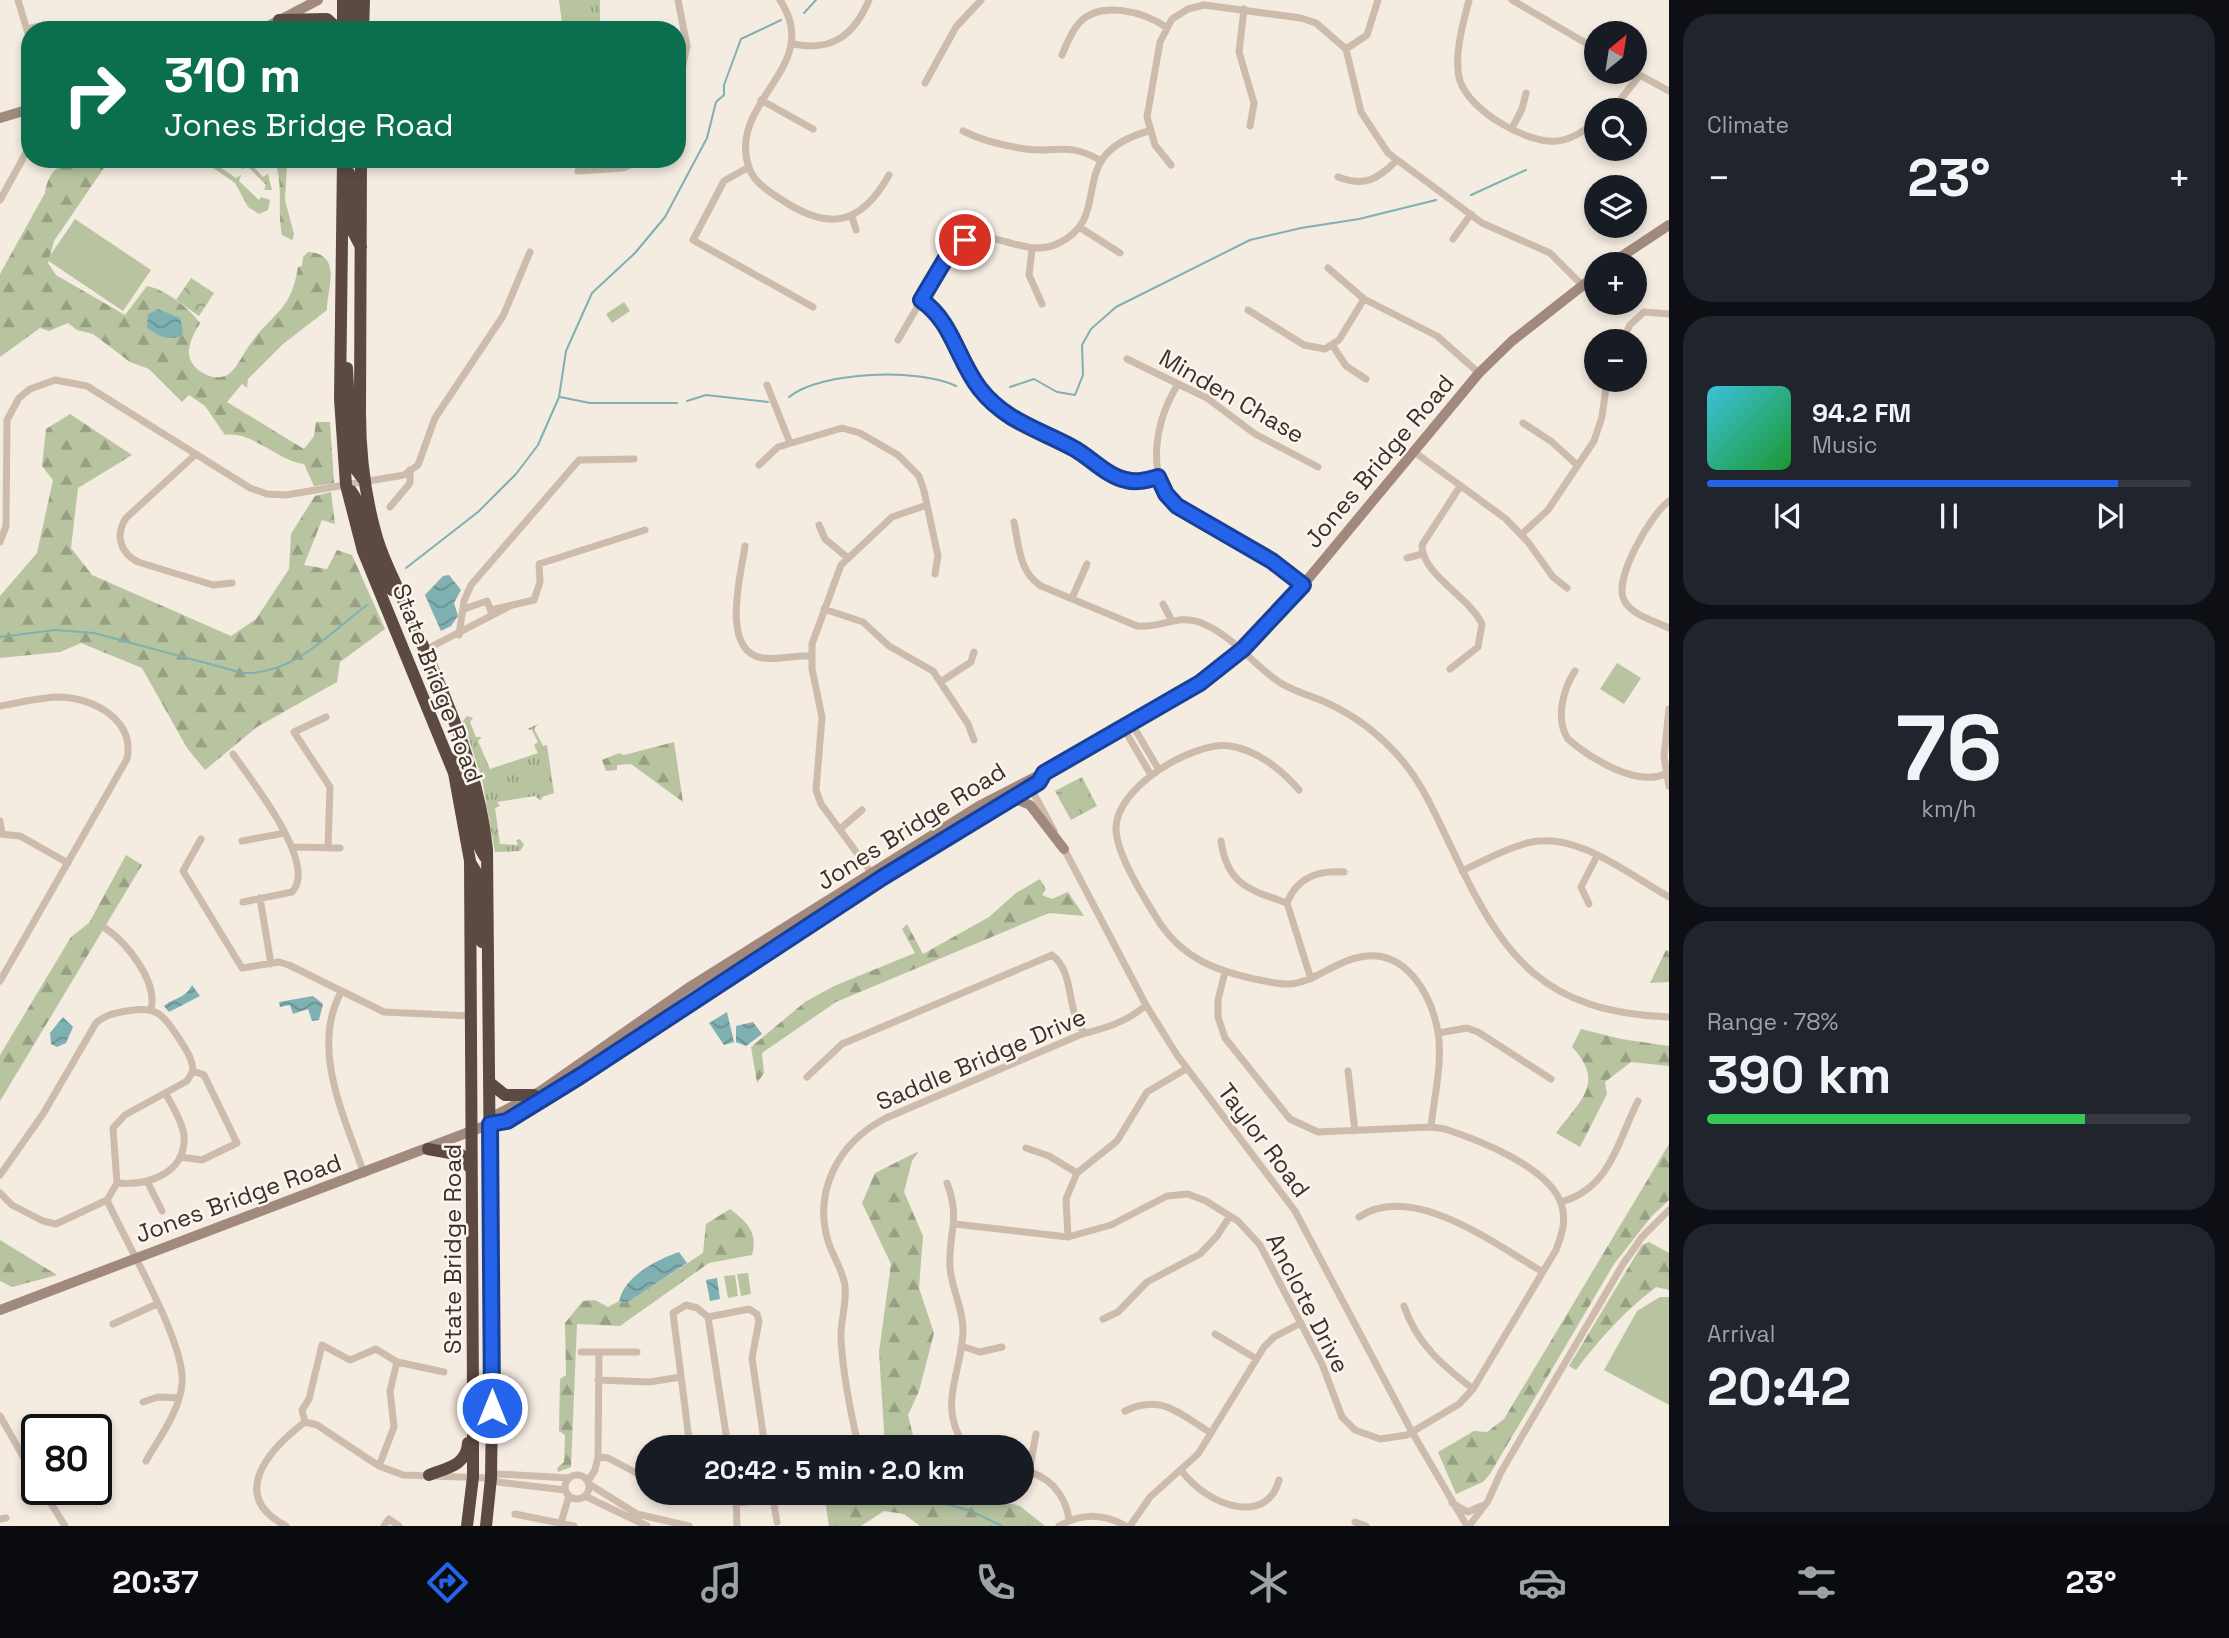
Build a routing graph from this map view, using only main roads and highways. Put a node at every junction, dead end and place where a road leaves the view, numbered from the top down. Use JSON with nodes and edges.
{"nodes":[{"id":1,"x":318,"y":0,"type":"edge"},
{"id":2,"x":343,"y":0,"type":"edge"},
{"id":3,"x":352,"y":0,"type":"edge"},
{"id":4,"x":364,"y":0,"type":"edge"},
{"id":5,"x":279,"y":20,"type":"joint"},
{"id":6,"x":330,"y":21,"type":"edge"},
{"id":7,"x":342,"y":21,"type":"edge"},
{"id":8,"x":353,"y":21,"type":"edge"},
{"id":9,"x":363,"y":21,"type":"edge"},
{"id":10,"x":21,"y":112,"type":"edge"},
{"id":11,"x":0,"y":118,"type":"edge"},
{"id":12,"x":345,"y":168,"type":"edge"},
{"id":13,"x":346,"y":168,"type":"edge"},
{"id":14,"x":361,"y":168,"type":"edge"},
{"id":15,"x":1668,"y":225,"type":"edge"},
{"id":16,"x":361,"y":247,"type":"junction"},
{"id":17,"x":1629,"y":252,"type":"edge"},
{"id":18,"x":1584,"y":284,"type":"edge"},
{"id":19,"x":341,"y":338,"type":"junction"},
{"id":20,"x":369,"y":481,"type":"junction"},
{"id":21,"x":346,"y":485,"type":"junction"},
{"id":22,"x":409,"y":613,"type":"junction"},
{"id":23,"x":436,"y":724,"type":"junction"},
{"id":24,"x":1028,"y":783,"type":"junction"},
{"id":25,"x":958,"y":830,"type":"junction"},
{"id":26,"x":1064,"y":849,"type":"road end"},
{"id":27,"x":488,"y":860,"type":"junction"},
{"id":28,"x":470,"y":861,"type":"junction"},
{"id":29,"x":874,"y":878,"type":"junction"},
{"id":30,"x":707,"y":976,"type":"junction"},
{"id":31,"x":489,"y":984,"type":"junction"},
{"id":32,"x":640,"y":1021,"type":"junction"},
{"id":33,"x":646,"y":1031,"type":"junction"},
{"id":34,"x":599,"y":1064,"type":"junction"},
{"id":35,"x":490,"y":1083,"type":"junction"},
{"id":36,"x":534,"y":1094,"type":"junction"},
{"id":37,"x":472,"y":1114,"type":"junction"},
{"id":38,"x":490,"y":1124,"type":"junction"},
{"id":39,"x":472,"y":1131,"type":"junction"},
{"id":40,"x":428,"y":1149,"type":"junction"},
{"id":41,"x":472,"y":1174,"type":"junction"},
{"id":42,"x":0,"y":1310,"type":"edge"},
{"id":43,"x":473,"y":1395,"type":"junction"},
{"id":44,"x":429,"y":1475,"type":"road end"},
{"id":45,"x":467,"y":1526,"type":"edge"},
{"id":46,"x":486,"y":1526,"type":"edge"}],
"edges":[{"from":1,"to":5,"type":"main road"},
{"from":2,"to":7,"type":"highway"},
{"from":3,"to":8,"type":"highway"},
{"from":4,"to":9,"type":"highway"},
{"from":5,"to":6,"type":"highway"},
{"from":10,"to":11,"type":"main road"},
{"from":12,"to":19,"type":"highway","name":"State Bridge Road"},
{"from":13,"to":16,"type":"highway"},
{"from":14,"to":16,"type":"highway","name":"State Bridge Road"},
{"from":15,"to":17,"type":"main road"},
{"from":16,"to":20,"type":"highway","name":"State Bridge Road"},
{"from":18,"to":24,"type":"main road","name":"Jones Bridge Road"},
{"from":19,"to":20,"type":"highway"},
{"from":19,"to":21,"type":"highway","name":"State Bridge Road"},
{"from":20,"to":22,"type":"highway","name":"State Bridge Road"},
{"from":21,"to":22,"type":"highway"},
{"from":21,"to":23,"type":"highway","name":"State Bridge Road"},
{"from":22,"to":27,"type":"highway","name":"State Bridge Road"},
{"from":23,"to":27,"type":"highway"},
{"from":23,"to":28,"type":"highway","name":"State Bridge Road"},
{"from":24,"to":25,"type":"main road","name":"Jones Bridge Road"},
{"from":24,"to":29,"type":"main road","name":"Jones Bridge Road"},
{"from":25,"to":26,"type":"main road"},
{"from":25,"to":29,"type":"main road","name":"Jones Bridge Road"},
{"from":27,"to":31,"type":"highway","name":"State Bridge Road"},
{"from":28,"to":31,"type":"highway"},
{"from":28,"to":37,"type":"highway","name":"State Bridge Road"},
{"from":29,"to":30,"type":"main road","name":"Jones Bridge Road"},
{"from":29,"to":33,"type":"main road","name":"Jones Bridge Road"},
{"from":30,"to":32,"type":"main road","name":"Jones Bridge Road"},
{"from":30,"to":33,"type":"main road"},
{"from":31,"to":35,"type":"highway","name":"State Bridge Road"},
{"from":32,"to":34,"type":"main road"},
{"from":32,"to":36,"type":"main road","name":"Jones Bridge Road"},
{"from":33,"to":34,"type":"main road","name":"Jones Bridge Road"},
{"from":34,"to":38,"type":"main road","name":"Jones Bridge Road"},
{"from":35,"to":36,"type":"highway"},
{"from":35,"to":38,"type":"highway","name":"State Bridge Road"},
{"from":36,"to":38,"type":"main road","name":"Jones Bridge Road"},
{"from":37,"to":38,"type":"highway"},
{"from":37,"to":39,"type":"highway","name":"State Bridge Road"},
{"from":38,"to":39,"type":"main road","name":"Jones Bridge Road"},
{"from":38,"to":46,"type":"highway","name":"State Bridge Road"},
{"from":39,"to":40,"type":"main road","name":"Jones Bridge Road"},
{"from":39,"to":41,"type":"highway","name":"State Bridge Road"},
{"from":40,"to":41,"type":"highway"},
{"from":40,"to":42,"type":"main road","name":"Jones Bridge Road"},
{"from":41,"to":43,"type":"highway","name":"State Bridge Road"},
{"from":43,"to":44,"type":"highway","name":"State Bridge Road"},
{"from":43,"to":45,"type":"highway","name":"State Bridge Road"}]}
